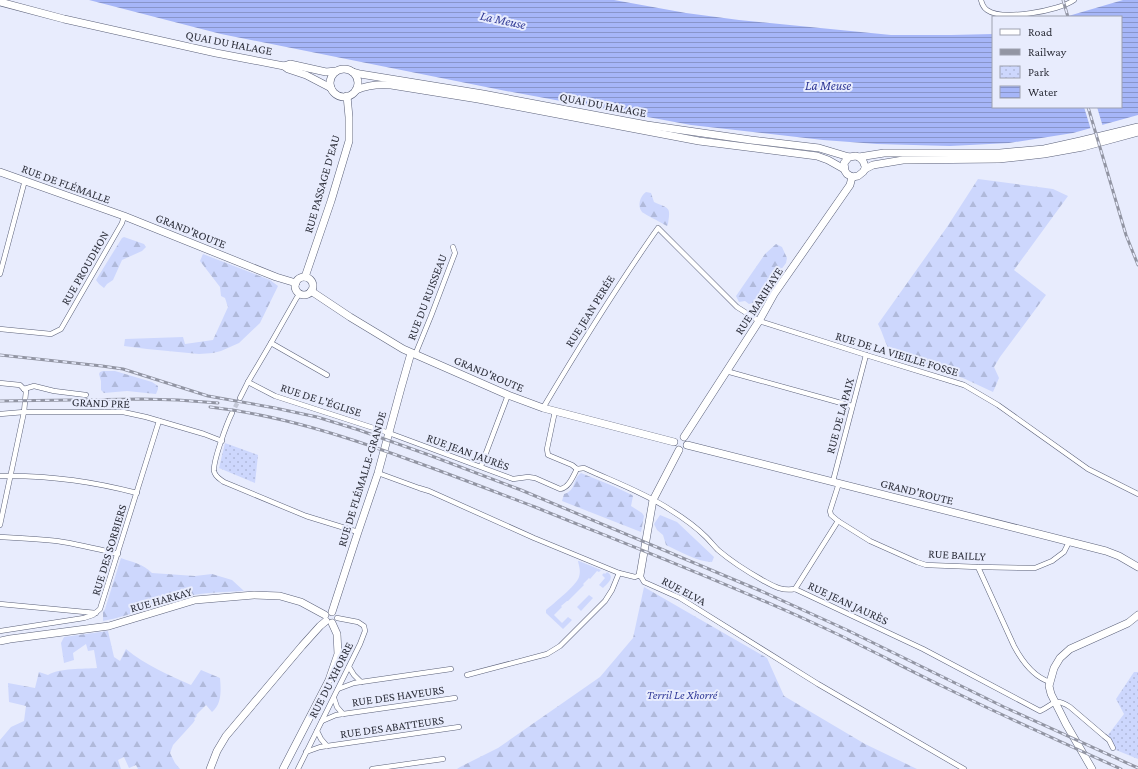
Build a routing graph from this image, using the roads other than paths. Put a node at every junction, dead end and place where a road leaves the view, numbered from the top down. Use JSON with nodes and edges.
{"nodes":[{"id":1,"x":1074,"y":0,"type":"edge"},
{"id":2,"x":981,"y":1,"type":"edge"},
{"id":3,"x":0,"y":2,"type":"edge"},
{"id":4,"x":284,"y":66,"type":"junction"},
{"id":5,"x":336,"y":71,"type":"junction"},
{"id":6,"x":353,"y":72,"type":"junction"},
{"id":7,"x":331,"y":88,"type":"junction"},
{"id":8,"x":356,"y":90,"type":"junction"},
{"id":9,"x":347,"y":96,"type":"junction"},
{"id":10,"x":1138,"y":126,"type":"edge"},
{"id":11,"x":1138,"y":132,"type":"edge"},
{"id":12,"x":849,"y":157,"type":"junction"},
{"id":13,"x":859,"y":157,"type":"junction"},
{"id":14,"x":844,"y":168,"type":"junction"},
{"id":15,"x":864,"y":169,"type":"junction"},
{"id":16,"x":0,"y":172,"type":"edge"},
{"id":17,"x":852,"y":177,"type":"junction"},
{"id":18,"x":25,"y":180,"type":"junction"},
{"id":19,"x":124,"y":216,"type":"junction"},
{"id":20,"x":658,"y":228,"type":"joint"},
{"id":21,"x":453,"y":247,"type":"dead end"},
{"id":22,"x":2,"y":256,"type":"edge"},
{"id":23,"x":0,"y":274,"type":"edge"},
{"id":24,"x":305,"y":277,"type":"junction"},
{"id":25,"x":296,"y":283,"type":"junction"},
{"id":26,"x":311,"y":291,"type":"junction"},
{"id":27,"x":300,"y":293,"type":"junction"},
{"id":28,"x":759,"y":321,"type":"junction"},
{"id":29,"x":0,"y":329,"type":"edge"},
{"id":30,"x":272,"y":343,"type":"junction"},
{"id":31,"x":413,"y":354,"type":"junction"},
{"id":32,"x":866,"y":355,"type":"junction"},
{"id":33,"x":726,"y":371,"type":"junction"},
{"id":34,"x":327,"y":375,"type":"dead end"},
{"id":35,"x":248,"y":382,"type":"junction"},
{"id":36,"x":0,"y":383,"type":"edge"},
{"id":37,"x":24,"y":389,"type":"junction"},
{"id":38,"x":86,"y":395,"type":"dead end"},
{"id":39,"x":508,"y":395,"type":"junction"},
{"id":40,"x":240,"y":398,"type":"tunnel mouth"},
{"id":41,"x":852,"y":406,"type":"junction"},
{"id":42,"x":544,"y":408,"type":"junction"},
{"id":43,"x":555,"y":411,"type":"junction"},
{"id":44,"x":24,"y":412,"type":"junction"},
{"id":45,"x":232,"y":413,"type":"tunnel mouth"},
{"id":46,"x":0,"y":414,"type":"edge"},
{"id":47,"x":159,"y":421,"type":"junction"},
{"id":48,"x":389,"y":433,"type":"junction"},
{"id":49,"x":684,"y":437,"type":"junction"},
{"id":50,"x":222,"y":441,"type":"junction"},
{"id":51,"x":674,"y":442,"type":"junction"},
{"id":52,"x":688,"y":445,"type":"junction"},
{"id":53,"x":679,"y":450,"type":"junction"},
{"id":54,"x":481,"y":466,"type":"junction"},
{"id":55,"x":577,"y":469,"type":"junction"},
{"id":56,"x":378,"y":473,"type":"junction"},
{"id":57,"x":0,"y":476,"type":"edge"},
{"id":58,"x":11,"y":476,"type":"junction"},
{"id":59,"x":836,"y":482,"type":"junction"},
{"id":60,"x":137,"y":493,"type":"junction"},
{"id":61,"x":1138,"y":494,"type":"edge"},
{"id":62,"x":653,"y":500,"type":"junction"},
{"id":63,"x":838,"y":521,"type":"junction"},
{"id":64,"x":0,"y":525,"type":"edge"},
{"id":65,"x":358,"y":532,"type":"junction"},
{"id":66,"x":0,"y":538,"type":"edge"},
{"id":67,"x":1069,"y":542,"type":"junction"},
{"id":68,"x":118,"y":554,"type":"junction"},
{"id":69,"x":978,"y":567,"type":"junction"},
{"id":70,"x":1138,"y":567,"type":"edge"},
{"id":71,"x":618,"y":573,"type":"junction"},
{"id":72,"x":640,"y":576,"type":"junction"},
{"id":73,"x":795,"y":589,"type":"junction"},
{"id":74,"x":0,"y":604,"type":"edge"},
{"id":75,"x":96,"y":613,"type":"junction"},
{"id":76,"x":1138,"y":615,"type":"edge"},
{"id":77,"x":330,"y":618,"type":"junction"},
{"id":78,"x":0,"y":631,"type":"edge"},
{"id":79,"x":0,"y":642,"type":"edge"},
{"id":80,"x":349,"y":667,"type":"junction"},
{"id":81,"x":451,"y":669,"type":"dead end"},
{"id":82,"x":467,"y":675,"type":"dead end"},
{"id":83,"x":361,"y":682,"type":"junction"},
{"id":84,"x":1050,"y":682,"type":"junction"},
{"id":85,"x":338,"y":690,"type":"junction"},
{"id":86,"x":334,"y":698,"type":"junction"},
{"id":87,"x":455,"y":698,"type":"dead end"},
{"id":88,"x":1054,"y":702,"type":"junction"},
{"id":89,"x":343,"y":714,"type":"junction"},
{"id":90,"x":322,"y":721,"type":"junction"},
{"id":91,"x":459,"y":727,"type":"dead end"},
{"id":92,"x":317,"y":731,"type":"junction"},
{"id":93,"x":327,"y":746,"type":"junction"},
{"id":94,"x":1113,"y":748,"type":"dead end"},
{"id":95,"x":306,"y":752,"type":"junction"},
{"id":96,"x":443,"y":759,"type":"dead end"},
{"id":97,"x":301,"y":763,"type":"junction"},
{"id":98,"x":210,"y":769,"type":"edge"},
{"id":99,"x":283,"y":769,"type":"edge"},
{"id":100,"x":298,"y":769,"type":"edge"},
{"id":101,"x":304,"y":769,"type":"edge"},
{"id":102,"x":372,"y":769,"type":"edge"},
{"id":103,"x":964,"y":769,"type":"edge"},
{"id":104,"x":1092,"y":769,"type":"edge"}],
"edges":[{"from":1,"to":2,"type":"street"},
{"from":3,"to":4,"type":"street","name":"QUAI DU HALAGE"},
{"from":4,"to":5,"type":"street","name":"QUAI DU HALAGE"},
{"from":4,"to":7,"type":"street","name":"QUAI DU HALAGE"},
{"from":5,"to":6,"type":"street","name":"QUAI DU HALAGE"},
{"from":5,"to":7,"type":"street"},
{"from":6,"to":8,"type":"street"},
{"from":6,"to":12,"type":"street","name":"QUAI DU HALAGE"},
{"from":7,"to":9,"type":"street","name":"QUAI DU HALAGE"},
{"from":8,"to":9,"type":"street","name":"QUAI DU HALAGE"},
{"from":8,"to":14,"type":"street","name":"QUAI DU HALAGE"},
{"from":9,"to":24,"type":"street","name":"RUE PASSAGE D'EAU"},
{"from":10,"to":13,"type":"street"},
{"from":11,"to":15,"type":"street"},
{"from":12,"to":13,"type":"street"},
{"from":12,"to":14,"type":"street"},
{"from":13,"to":15,"type":"street"},
{"from":14,"to":17,"type":"street"},
{"from":15,"to":17,"type":"street"},
{"from":16,"to":18,"type":"street","name":"RUE DE FLÉMALLE"},
{"from":17,"to":28,"type":"street","name":"RUE MARIHAYE"},
{"from":18,"to":19,"type":"street","name":"RUE DE FLÉMALLE"},
{"from":18,"to":22,"type":"street"},
{"from":19,"to":25,"type":"street","name":"GRAND'ROUTE"},
{"from":19,"to":29,"type":"street","name":"RUE PROUDHON"},
{"from":20,"to":28,"type":"street","name":"RUE DE LA VIEILLE FOSSE"},
{"from":20,"to":42,"type":"street","name":"RUE JEAN PERÉE"},
{"from":21,"to":31,"type":"street","name":"RUE DU RUISSEAU"},
{"from":22,"to":23,"type":"street"},
{"from":24,"to":25,"type":"street"},
{"from":24,"to":26,"type":"street"},
{"from":25,"to":27,"type":"street"},
{"from":26,"to":27,"type":"street"},
{"from":26,"to":31,"type":"street","name":"GRAND'ROUTE"},
{"from":27,"to":30,"type":"street"},
{"from":28,"to":32,"type":"street","name":"RUE DE LA VIEILLE FOSSE"},
{"from":28,"to":33,"type":"street","name":"RUE MARIHAYE"},
{"from":30,"to":34,"type":"street"},
{"from":30,"to":35,"type":"street"},
{"from":31,"to":39,"type":"street","name":"GRAND'ROUTE"},
{"from":31,"to":48,"type":"street","name":"RUE DE FLÉMALLE-GRANDE"},
{"from":32,"to":41,"type":"street","name":"RUE DE LA PAIX"},
{"from":32,"to":61,"type":"street","name":"RUE DE LA VIEILLE FOSSE"},
{"from":33,"to":41,"type":"street"},
{"from":33,"to":49,"type":"street","name":"RUE MARIHAYE"},
{"from":35,"to":40,"type":"street"},
{"from":35,"to":48,"type":"street","name":"RUE DE L'ÉGLISE"},
{"from":36,"to":37,"type":"street"},
{"from":37,"to":38,"type":"street"},
{"from":37,"to":44,"type":"street"},
{"from":39,"to":42,"type":"street","name":"GRAND'ROUTE"},
{"from":39,"to":54,"type":"street"},
{"from":41,"to":59,"type":"street","name":"RUE DE LA PAIX"},
{"from":42,"to":43,"type":"street","name":"GRAND'ROUTE"},
{"from":43,"to":51,"type":"street","name":"GRAND'ROUTE"},
{"from":43,"to":55,"type":"street","name":"RUE JEAN JAURÈS"},
{"from":44,"to":46,"type":"street","name":"GRAND PRÉ"},
{"from":44,"to":47,"type":"street","name":"GRAND PRÉ"},
{"from":44,"to":58,"type":"street"},
{"from":45,"to":50,"type":"street"},
{"from":47,"to":50,"type":"street","name":"GRAND PRÉ"},
{"from":47,"to":60,"type":"street","name":"RUE DES SORBIERS"},
{"from":48,"to":54,"type":"street","name":"RUE JEAN JAURÈS"},
{"from":48,"to":56,"type":"street","name":"RUE DE FLÉMALLE-GRANDE"},
{"from":49,"to":51,"type":"street"},
{"from":49,"to":52,"type":"street"},
{"from":50,"to":65,"type":"street"},
{"from":51,"to":53,"type":"street"},
{"from":52,"to":53,"type":"street"},
{"from":52,"to":59,"type":"street","name":"GRAND'ROUTE"},
{"from":53,"to":62,"type":"street"},
{"from":54,"to":55,"type":"street","name":"RUE JEAN JAURÈS"},
{"from":55,"to":62,"type":"street","name":"RUE JEAN JAURÈS"},
{"from":56,"to":65,"type":"street","name":"RUE DE FLÉMALLE-GRANDE"},
{"from":56,"to":71,"type":"street","name":"RUE ELVA"},
{"from":57,"to":58,"type":"street"},
{"from":58,"to":60,"type":"street"},
{"from":58,"to":64,"type":"street"},
{"from":59,"to":63,"type":"street"},
{"from":59,"to":67,"type":"street","name":"GRAND'ROUTE"},
{"from":60,"to":68,"type":"street","name":"RUE DES SORBIERS"},
{"from":62,"to":72,"type":"street"},
{"from":62,"to":73,"type":"street","name":"RUE JEAN JAURÈS"},
{"from":63,"to":69,"type":"street","name":"RUE BAILLY"},
{"from":63,"to":73,"type":"street"},
{"from":65,"to":77,"type":"street","name":"RUE DE FLÉMALLE-GRANDE"},
{"from":66,"to":68,"type":"street"},
{"from":67,"to":69,"type":"street","name":"RUE BAILLY"},
{"from":67,"to":70,"type":"street","name":"GRAND'ROUTE"},
{"from":68,"to":75,"type":"street","name":"RUE DES SORBIERS"},
{"from":69,"to":84,"type":"street"},
{"from":71,"to":72,"type":"street","name":"RUE ELVA"},
{"from":71,"to":82,"type":"street"},
{"from":72,"to":103,"type":"street","name":"RUE ELVA"},
{"from":73,"to":88,"type":"street","name":"RUE JEAN JAURÈS"},
{"from":74,"to":75,"type":"street"},
{"from":75,"to":78,"type":"street","name":"RUE DES SORBIERS"},
{"from":76,"to":84,"type":"street"},
{"from":77,"to":79,"type":"street","name":"RUE HARKAY"},
{"from":77,"to":80,"type":"street","name":"RUE DU XHORRE"},
{"from":77,"to":98,"type":"street","name":"RUE DE FLÉMALLE-GRANDE"},
{"from":77,"to":99,"type":"street"},
{"from":80,"to":83,"type":"street"},
{"from":80,"to":85,"type":"street","name":"RUE DU XHORRE"},
{"from":81,"to":83,"type":"street"},
{"from":83,"to":85,"type":"street"},
{"from":84,"to":88,"type":"street"},
{"from":85,"to":86,"type":"street","name":"RUE DU XHORRE"},
{"from":86,"to":89,"type":"street","name":"RUE DES HAVEURS"},
{"from":86,"to":90,"type":"street","name":"RUE DU XHORRE"},
{"from":87,"to":89,"type":"street","name":"RUE DES HAVEURS"},
{"from":88,"to":94,"type":"street"},
{"from":88,"to":104,"type":"street"},
{"from":89,"to":90,"type":"street","name":"RUE DES HAVEURS"},
{"from":90,"to":92,"type":"street","name":"RUE DU XHORRE"},
{"from":91,"to":93,"type":"street","name":"RUE DES ABATTEURS"},
{"from":92,"to":93,"type":"street","name":"RUE DES ABATTEURS"},
{"from":92,"to":95,"type":"street","name":"RUE DU XHORRE"},
{"from":93,"to":95,"type":"street","name":"RUE DES ABATTEURS"},
{"from":95,"to":97,"type":"street","name":"RUE DU XHORRE"},
{"from":96,"to":102,"type":"street"},
{"from":97,"to":100,"type":"street","name":"RUE DU XHORRE"},
{"from":97,"to":101,"type":"street"}]}
